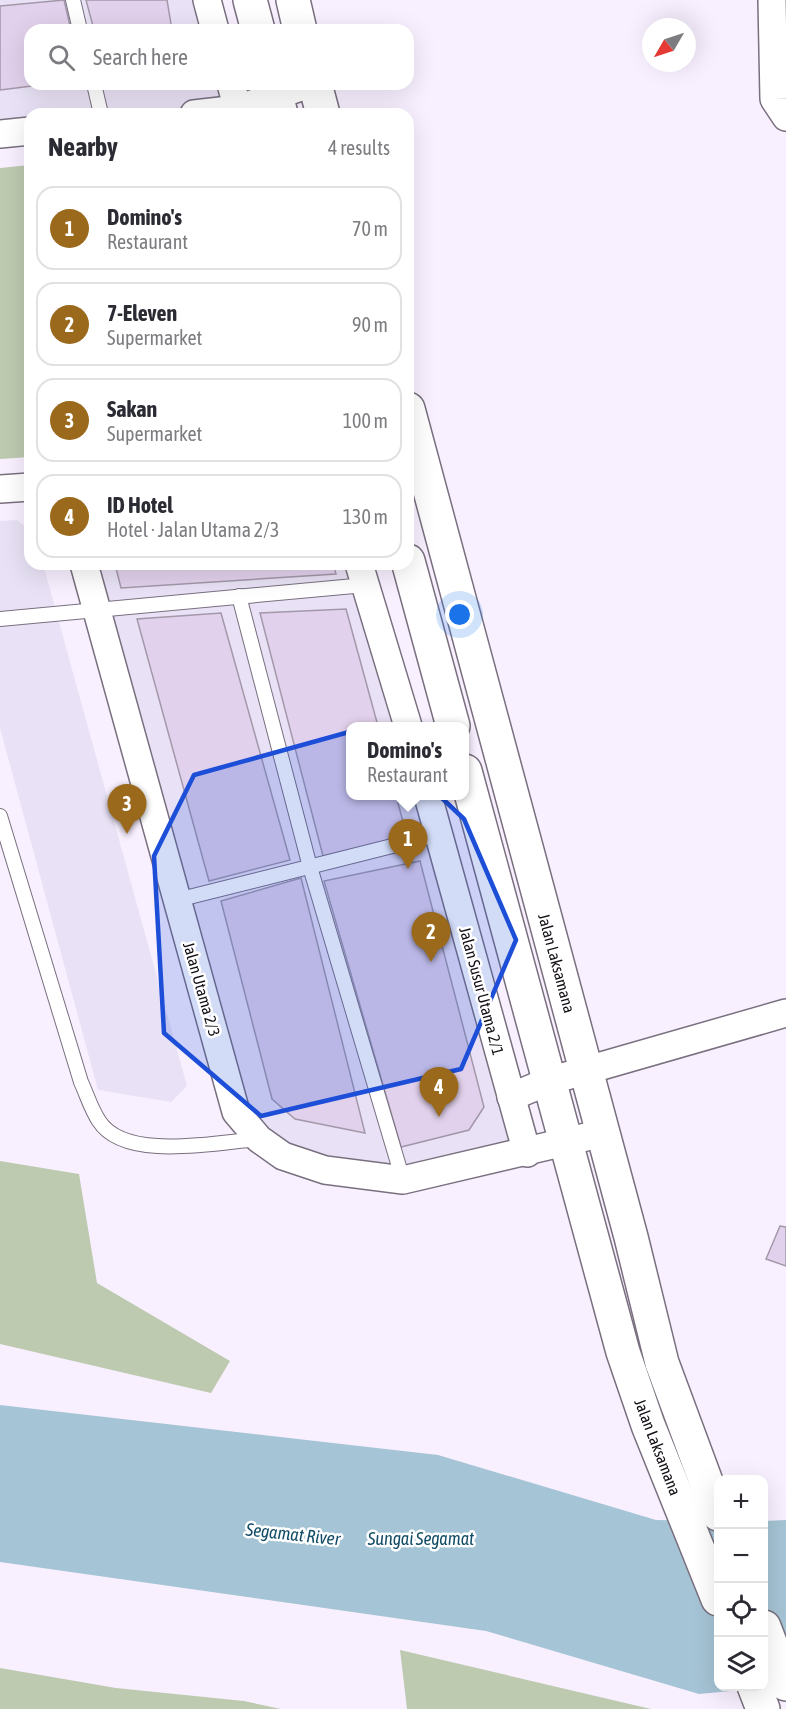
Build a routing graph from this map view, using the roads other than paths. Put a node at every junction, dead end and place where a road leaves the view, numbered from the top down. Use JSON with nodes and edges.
{"nodes":[{"id":1,"x":73,"y":0,"type":"edge"},
{"id":2,"x":207,"y":0,"type":"edge"},
{"id":3,"x":250,"y":0,"type":"edge"},
{"id":4,"x":293,"y":0,"type":"edge"},
{"id":5,"x":772,"y":0,"type":"edge"},
{"id":6,"x":79,"y":24,"type":"edge"},
{"id":7,"x":213,"y":24,"type":"edge"},
{"id":8,"x":256,"y":24,"type":"edge"},
{"id":9,"x":299,"y":24,"type":"edge"},
{"id":10,"x":95,"y":90,"type":"edge"},
{"id":11,"x":295,"y":90,"type":"edge"},
{"id":12,"x":317,"y":90,"type":"edge"},
{"id":13,"x":277,"y":98,"type":"edge"},
{"id":14,"x":236,"y":102,"type":"edge"},
{"id":15,"x":100,"y":108,"type":"edge"},
{"id":16,"x":215,"y":108,"type":"edge"},
{"id":17,"x":321,"y":108,"type":"edge"},
{"id":18,"x":786,"y":117,"type":"edge"},
{"id":19,"x":24,"y":132,"type":"edge"},
{"id":20,"x":0,"y":134,"type":"edge"},
{"id":21,"x":414,"y":448,"type":"edge"},
{"id":22,"x":24,"y":487,"type":"edge"},
{"id":23,"x":0,"y":489,"type":"edge"},
{"id":24,"x":86,"y":570,"type":"edge"},
{"id":25,"x":410,"y":570,"type":"edge"},
{"id":26,"x":362,"y":575,"type":"edge"},
{"id":27,"x":238,"y":596,"type":"junction"},
{"id":28,"x":96,"y":612,"type":"junction"},
{"id":29,"x":0,"y":620,"type":"edge"},
{"id":30,"x":407,"y":722,"type":"edge"},
{"id":31,"x":452,"y":722,"type":"edge"},
{"id":32,"x":469,"y":786,"type":"edge"},
{"id":33,"x":430,"y":800,"type":"edge"},
{"id":34,"x":0,"y":816,"type":"edge"},
{"id":35,"x":440,"y":834,"type":"junction"},
{"id":36,"x":310,"y":867,"type":"junction"},
{"id":37,"x":177,"y":900,"type":"junction"},
{"id":38,"x":786,"y":1013,"type":"edge"},
{"id":39,"x":586,"y":1072,"type":"junction"},
{"id":40,"x":549,"y":1081,"type":"junction"},
{"id":41,"x":511,"y":1097,"type":"junction"},
{"id":42,"x":603,"y":1133,"type":"junction"},
{"id":43,"x":260,"y":1139,"type":"junction"},
{"id":44,"x":567,"y":1140,"type":"junction"},
{"id":45,"x":527,"y":1153,"type":"junction"},
{"id":46,"x":403,"y":1180,"type":"junction"},
{"id":47,"x":714,"y":1504,"type":"edge"},
{"id":48,"x":714,"y":1589,"type":"edge"},
{"id":49,"x":768,"y":1637,"type":"edge"},
{"id":50,"x":786,"y":1684,"type":"edge"},
{"id":51,"x":756,"y":1691,"type":"edge"},
{"id":52,"x":763,"y":1709,"type":"edge"}],
"edges":[{"from":1,"to":6,"type":"lane"},
{"from":2,"to":7,"type":"street"},
{"from":3,"to":8,"type":"main road"},
{"from":4,"to":9,"type":"main road"},
{"from":5,"to":18,"type":"street"},
{"from":10,"to":15,"type":"lane"},
{"from":11,"to":13,"type":"street"},
{"from":12,"to":17,"type":"main road"},
{"from":13,"to":14,"type":"street"},
{"from":14,"to":16,"type":"street"},
{"from":19,"to":20,"type":"street"},
{"from":21,"to":39,"type":"main road","name":"Jalan Laksamana"},
{"from":22,"to":23,"type":"street"},
{"from":24,"to":28,"type":"street","name":"Jalan Utama 2/3"},
{"from":25,"to":31,"type":"main road"},
{"from":26,"to":27,"type":"lane"},
{"from":26,"to":30,"type":"street"},
{"from":27,"to":28,"type":"lane"},
{"from":27,"to":36,"type":"lane"},
{"from":28,"to":29,"type":"lane"},
{"from":28,"to":37,"type":"street","name":"Jalan Utama 2/3"},
{"from":32,"to":40,"type":"main road","name":"Jalan Laksamana"},
{"from":33,"to":35,"type":"street","name":"Jalan Susur Utama 2/1"},
{"from":34,"to":43,"type":"lane"},
{"from":35,"to":36,"type":"lane"},
{"from":35,"to":41,"type":"street","name":"Jalan Susur Utama 2/1"},
{"from":36,"to":37,"type":"lane"},
{"from":36,"to":46,"type":"lane"},
{"from":37,"to":43,"type":"street","name":"Jalan Utama 2/3"},
{"from":38,"to":39,"type":"street"},
{"from":39,"to":40,"type":"street"},
{"from":39,"to":42,"type":"main road","name":"Jalan Laksamana"},
{"from":40,"to":41,"type":"street"},
{"from":40,"to":44,"type":"main road","name":"Jalan Laksamana"},
{"from":41,"to":45,"type":"street","name":"Jalan Susur Utama 2/1"},
{"from":42,"to":44,"type":"street","name":"Jalan Utama 2/3"},
{"from":42,"to":47,"type":"main road","name":"Jalan Laksamana"},
{"from":43,"to":46,"type":"street","name":"Jalan Utama 2/3"},
{"from":44,"to":45,"type":"street","name":"Jalan Utama 2/3"},
{"from":44,"to":48,"type":"main road","name":"Jalan Laksamana"},
{"from":45,"to":46,"type":"street","name":"Jalan Utama 2/3"},
{"from":49,"to":50,"type":"main road"},
{"from":51,"to":52,"type":"main road"}]}
